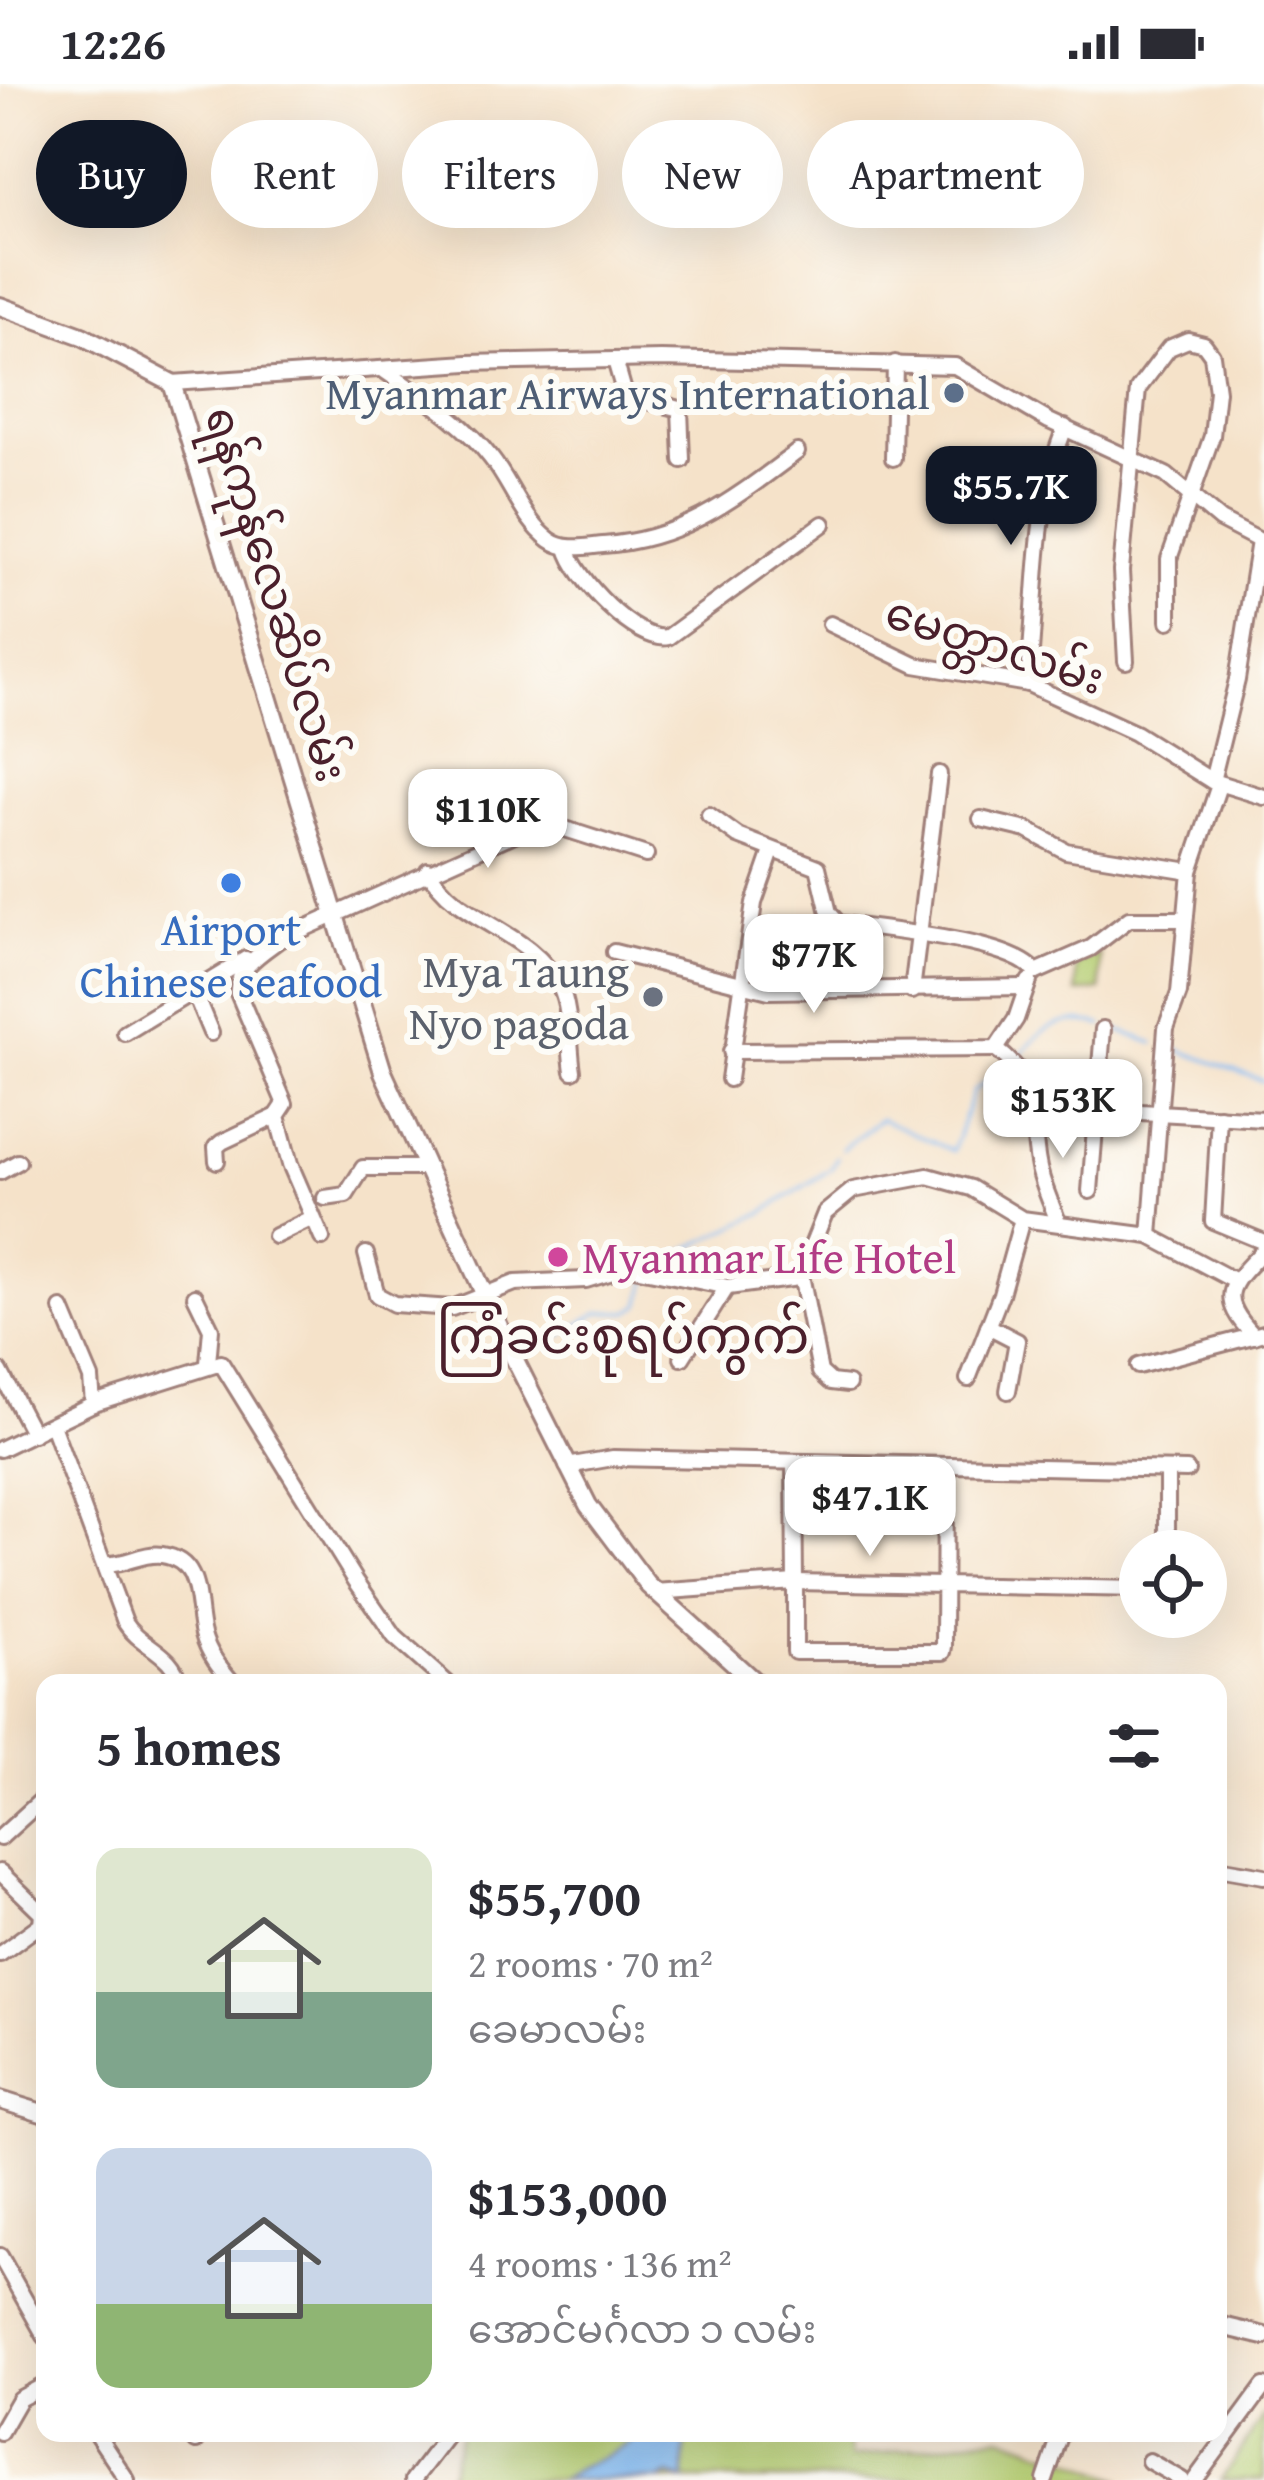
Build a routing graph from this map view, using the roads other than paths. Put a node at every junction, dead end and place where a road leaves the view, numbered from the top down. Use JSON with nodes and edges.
{"nodes":[{"id":1,"x":0,"y":306,"type":"edge"},
{"id":2,"x":614,"y":360,"type":"junction"},
{"id":3,"x":895,"y":363,"type":"junction"},
{"id":4,"x":385,"y":371,"type":"junction"},
{"id":5,"x":172,"y":382,"type":"junction"},
{"id":6,"x":1065,"y":428,"type":"junction"},
{"id":7,"x":797,"y":452,"type":"dead end"},
{"id":8,"x":893,"y":458,"type":"dead end"},
{"id":9,"x":1132,"y":458,"type":"junction"},
{"id":10,"x":682,"y":460,"type":"dead end"},
{"id":11,"x":1191,"y":495,"type":"junction"},
{"id":12,"x":823,"y":524,"type":"dead end"},
{"id":13,"x":1261,"y":542,"type":"edge"},
{"id":14,"x":567,"y":548,"type":"junction"},
{"id":15,"x":1169,"y":621,"type":"dead end"},
{"id":16,"x":830,"y":624,"type":"dead end"},
{"id":17,"x":1126,"y":661,"type":"dead end"},
{"id":18,"x":1028,"y":684,"type":"junction"},
{"id":19,"x":939,"y":774,"type":"dead end"},
{"id":20,"x":1215,"y":783,"type":"junction"},
{"id":21,"x":1264,"y":796,"type":"edge"},
{"id":22,"x":709,"y":815,"type":"dead end"},
{"id":23,"x":981,"y":819,"type":"dead end"},
{"id":24,"x":772,"y":850,"type":"junction"},
{"id":25,"x":646,"y":855,"type":"dead end"},
{"id":26,"x":428,"y":870,"type":"junction"},
{"id":27,"x":1190,"y":871,"type":"junction"},
{"id":28,"x":333,"y":914,"type":"junction"},
{"id":29,"x":1185,"y":919,"type":"junction"},
{"id":30,"x":919,"y":937,"type":"junction"},
{"id":31,"x":266,"y":949,"type":"junction"},
{"id":32,"x":614,"y":952,"type":"dead end"},
{"id":33,"x":1036,"y":972,"type":"junction"},
{"id":34,"x":741,"y":985,"type":"junction"},
{"id":35,"x":1024,"y":987,"type":"junction"},
{"id":36,"x":912,"y":991,"type":"junction"},
{"id":37,"x":194,"y":992,"type":"junction"},
{"id":38,"x":1103,"y":1029,"type":"dead end"},
{"id":39,"x":124,"y":1034,"type":"dead end"},
{"id":40,"x":211,"y":1034,"type":"dead end"},
{"id":41,"x":997,"y":1049,"type":"junction"},
{"id":42,"x":731,"y":1051,"type":"junction"},
{"id":43,"x":573,"y":1071,"type":"dead end"},
{"id":44,"x":729,"y":1079,"type":"dead end"},
{"id":45,"x":1034,"y":1106,"type":"junction"},
{"id":46,"x":1096,"y":1109,"type":"junction"},
{"id":47,"x":1161,"y":1112,"type":"junction"},
{"id":48,"x":277,"y":1116,"type":"junction"},
{"id":49,"x":1219,"y":1116,"type":"junction"},
{"id":50,"x":1264,"y":1119,"type":"edge"},
{"id":51,"x":217,"y":1161,"type":"dead end"},
{"id":52,"x":18,"y":1162,"type":"dead end"},
{"id":53,"x":428,"y":1168,"type":"junction"},
{"id":54,"x":0,"y":1172,"type":"edge"},
{"id":55,"x":1090,"y":1190,"type":"dead end"},
{"id":56,"x":325,"y":1198,"type":"dead end"},
{"id":57,"x":311,"y":1219,"type":"junction"},
{"id":58,"x":1022,"y":1219,"type":"junction"},
{"id":59,"x":1058,"y":1222,"type":"junction"},
{"id":60,"x":275,"y":1236,"type":"dead end"},
{"id":61,"x":1150,"y":1236,"type":"junction"},
{"id":62,"x":322,"y":1238,"type":"dead end"},
{"id":63,"x":1264,"y":1246,"type":"edge"},
{"id":64,"x":366,"y":1254,"type":"dead end"},
{"id":65,"x":801,"y":1275,"type":"junction"},
{"id":66,"x":1235,"y":1281,"type":"junction"},
{"id":67,"x":727,"y":1287,"type":"junction"},
{"id":68,"x":484,"y":1293,"type":"junction"},
{"id":69,"x":195,"y":1296,"type":"dead end"},
{"id":70,"x":62,"y":1309,"type":"dead end"},
{"id":71,"x":988,"y":1326,"type":"junction"},
{"id":72,"x":1259,"y":1334,"type":"edge"},
{"id":73,"x":682,"y":1358,"type":"dead end"},
{"id":74,"x":208,"y":1363,"type":"junction"},
{"id":75,"x":1138,"y":1366,"type":"dead end"},
{"id":76,"x":0,"y":1371,"type":"edge"},
{"id":77,"x":968,"y":1379,"type":"dead end"},
{"id":78,"x":848,"y":1384,"type":"dead end"},
{"id":79,"x":1008,"y":1390,"type":"dead end"},
{"id":80,"x":93,"y":1404,"type":"junction"},
{"id":81,"x":52,"y":1425,"type":"junction"},
{"id":82,"x":33,"y":1434,"type":"junction"},
{"id":83,"x":0,"y":1449,"type":"edge"},
{"id":84,"x":794,"y":1462,"type":"junction"},
{"id":85,"x":945,"y":1465,"type":"junction"},
{"id":86,"x":567,"y":1466,"type":"junction"},
{"id":87,"x":1167,"y":1470,"type":"junction"},
{"id":88,"x":1187,"y":1470,"type":"dead end"},
{"id":89,"x":1167,"y":1530,"type":"edge"},
{"id":90,"x":105,"y":1564,"type":"junction"},
{"id":91,"x":795,"y":1582,"type":"junction"},
{"id":92,"x":944,"y":1585,"type":"junction"},
{"id":93,"x":1119,"y":1589,"type":"edge"},
{"id":94,"x":655,"y":1592,"type":"junction"},
{"id":95,"x":176,"y":1674,"type":"edge"},
{"id":96,"x":226,"y":1674,"type":"edge"},
{"id":97,"x":437,"y":1674,"type":"edge"},
{"id":98,"x":746,"y":1674,"type":"edge"},
{"id":99,"x":36,"y":1805,"type":"edge"},
{"id":100,"x":0,"y":1838,"type":"edge"},
{"id":101,"x":1227,"y":1870,"type":"edge"},
{"id":102,"x":0,"y":1872,"type":"edge"},
{"id":103,"x":1264,"y":1876,"type":"edge"},
{"id":104,"x":36,"y":1905,"type":"edge"},
{"id":105,"x":36,"y":1928,"type":"edge"},
{"id":106,"x":0,"y":1954,"type":"edge"},
{"id":107,"x":0,"y":2100,"type":"edge"},
{"id":108,"x":36,"y":2111,"type":"edge"},
{"id":109,"x":0,"y":2256,"type":"edge"},
{"id":110,"x":36,"y":2320,"type":"edge"},
{"id":111,"x":1227,"y":2327,"type":"edge"},
{"id":112,"x":1264,"y":2336,"type":"edge"},
{"id":113,"x":1264,"y":2375,"type":"edge"},
{"id":114,"x":1264,"y":2386,"type":"edge"},
{"id":115,"x":36,"y":2390,"type":"edge"},
{"id":116,"x":1227,"y":2429,"type":"edge"},
{"id":117,"x":0,"y":2432,"type":"edge"},
{"id":118,"x":1227,"y":2438,"type":"edge"},
{"id":119,"x":102,"y":2442,"type":"edge"},
{"id":120,"x":443,"y":2442,"type":"edge"},
{"id":121,"x":1058,"y":2442,"type":"edge"},
{"id":122,"x":1218,"y":2442,"type":"edge"},
{"id":123,"x":1224,"y":2442,"type":"edge"},
{"id":124,"x":1149,"y":2461,"type":"dead end"},
{"id":125,"x":1208,"y":2465,"type":"junction"},
{"id":126,"x":417,"y":2479,"type":"edge"},
{"id":127,"x":127,"y":2480,"type":"edge"},
{"id":128,"x":1045,"y":2480,"type":"edge"},
{"id":129,"x":1182,"y":2480,"type":"edge"},
{"id":130,"x":1195,"y":2480,"type":"edge"}],
"edges":[{"from":1,"to":5,"type":"main road","name":"ရန်ကုန်လေဆိပ်လမ်း"},
{"from":2,"to":3,"type":"street"},
{"from":2,"to":4,"type":"street"},
{"from":2,"to":10,"type":"street"},
{"from":3,"to":6,"type":"street"},
{"from":3,"to":8,"type":"street"},
{"from":4,"to":5,"type":"street"},
{"from":4,"to":14,"type":"street"},
{"from":5,"to":28,"type":"main road","name":"ရန်ကုန်လေဆိပ်လမ်း"},
{"from":6,"to":9,"type":"street"},
{"from":6,"to":18,"type":"street"},
{"from":7,"to":14,"type":"street"},
{"from":9,"to":11,"type":"street"},
{"from":9,"to":11,"type":"street"},
{"from":9,"to":17,"type":"street"},
{"from":11,"to":13,"type":"street"},
{"from":11,"to":15,"type":"street"},
{"from":12,"to":14,"type":"street"},
{"from":13,"to":20,"type":"street"},
{"from":16,"to":18,"type":"street","name":"မေတ္တာလမ်း"},
{"from":18,"to":20,"type":"street","name":"မေတ္တာလမ်း"},
{"from":19,"to":30,"type":"street"},
{"from":20,"to":21,"type":"street","name":"မေတ္တာလမ်း"},
{"from":20,"to":27,"type":"street"},
{"from":22,"to":24,"type":"street"},
{"from":23,"to":27,"type":"street"},
{"from":24,"to":30,"type":"street"},
{"from":24,"to":34,"type":"street"},
{"from":25,"to":26,"type":"street"},
{"from":26,"to":28,"type":"street"},
{"from":26,"to":43,"type":"street"},
{"from":27,"to":29,"type":"street"},
{"from":28,"to":31,"type":"street"},
{"from":28,"to":53,"type":"main road","name":"ရန်ကုန်လေဆိပ်လမ်း"},
{"from":29,"to":33,"type":"street"},
{"from":29,"to":47,"type":"street"},
{"from":30,"to":33,"type":"street"},
{"from":30,"to":36,"type":"street"},
{"from":31,"to":37,"type":"street"},
{"from":31,"to":48,"type":"street"},
{"from":32,"to":34,"type":"street"},
{"from":33,"to":35,"type":"street"},
{"from":34,"to":36,"type":"street"},
{"from":34,"to":42,"type":"street"},
{"from":35,"to":36,"type":"street"},
{"from":35,"to":41,"type":"street"},
{"from":37,"to":39,"type":"street"},
{"from":37,"to":40,"type":"street"},
{"from":38,"to":46,"type":"street"},
{"from":41,"to":42,"type":"street"},
{"from":41,"to":45,"type":"street"},
{"from":42,"to":44,"type":"street"},
{"from":45,"to":46,"type":"street"},
{"from":45,"to":59,"type":"street"},
{"from":46,"to":47,"type":"street"},
{"from":46,"to":55,"type":"street"},
{"from":47,"to":49,"type":"street"},
{"from":47,"to":61,"type":"street"},
{"from":48,"to":51,"type":"street"},
{"from":48,"to":57,"type":"street"},
{"from":49,"to":50,"type":"street"},
{"from":49,"to":63,"type":"street"},
{"from":52,"to":54,"type":"street"},
{"from":53,"to":56,"type":"street"},
{"from":53,"to":68,"type":"main road","name":"ရန်ကုန်လေဆိပ်လမ်း"},
{"from":57,"to":60,"type":"street"},
{"from":57,"to":62,"type":"street"},
{"from":58,"to":59,"type":"street"},
{"from":58,"to":65,"type":"street"},
{"from":58,"to":71,"type":"street"},
{"from":59,"to":61,"type":"street"},
{"from":61,"to":66,"type":"street"},
{"from":63,"to":66,"type":"street"},
{"from":64,"to":68,"type":"street"},
{"from":65,"to":67,"type":"street"},
{"from":65,"to":78,"type":"street"},
{"from":66,"to":72,"type":"street"},
{"from":67,"to":68,"type":"street"},
{"from":67,"to":73,"type":"street"},
{"from":68,"to":86,"type":"main road","name":"ရန်ကုန်လေဆိပ်လမ်း"},
{"from":69,"to":74,"type":"street"},
{"from":70,"to":80,"type":"street"},
{"from":71,"to":77,"type":"street"},
{"from":71,"to":79,"type":"street"},
{"from":72,"to":75,"type":"street"},
{"from":74,"to":80,"type":"street"},
{"from":74,"to":97,"type":"street"},
{"from":76,"to":82,"type":"street"},
{"from":80,"to":81,"type":"street"},
{"from":81,"to":82,"type":"street"},
{"from":81,"to":90,"type":"street"},
{"from":82,"to":83,"type":"street"},
{"from":84,"to":85,"type":"street"},
{"from":84,"to":86,"type":"street"},
{"from":84,"to":91,"type":"street"},
{"from":85,"to":87,"type":"street"},
{"from":85,"to":92,"type":"street"},
{"from":86,"to":94,"type":"main road","name":"ရန်ကုန်လေဆိပ်လမ်း"},
{"from":87,"to":88,"type":"street"},
{"from":87,"to":89,"type":"street"},
{"from":90,"to":95,"type":"street"},
{"from":90,"to":96,"type":"street"},
{"from":91,"to":92,"type":"street"},
{"from":91,"to":92,"type":"street"},
{"from":91,"to":94,"type":"street"},
{"from":92,"to":93,"type":"street"},
{"from":94,"to":98,"type":"main road","name":"ရန်ကုန်လေဆိပ်လမ်း"},
{"from":99,"to":100,"type":"street"},
{"from":101,"to":103,"type":"street"},
{"from":102,"to":104,"type":"street"},
{"from":105,"to":106,"type":"street"},
{"from":107,"to":108,"type":"main road"},
{"from":109,"to":110,"type":"street"},
{"from":111,"to":112,"type":"main road"},
{"from":113,"to":116,"type":"street"},
{"from":114,"to":118,"type":"street"},
{"from":115,"to":117,"type":"street"},
{"from":119,"to":127,"type":"street"},
{"from":120,"to":126,"type":"street"},
{"from":121,"to":128,"type":"street"},
{"from":122,"to":125,"type":"street"},
{"from":123,"to":125,"type":"street"},
{"from":124,"to":129,"type":"street"},
{"from":125,"to":130,"type":"street"}]}
